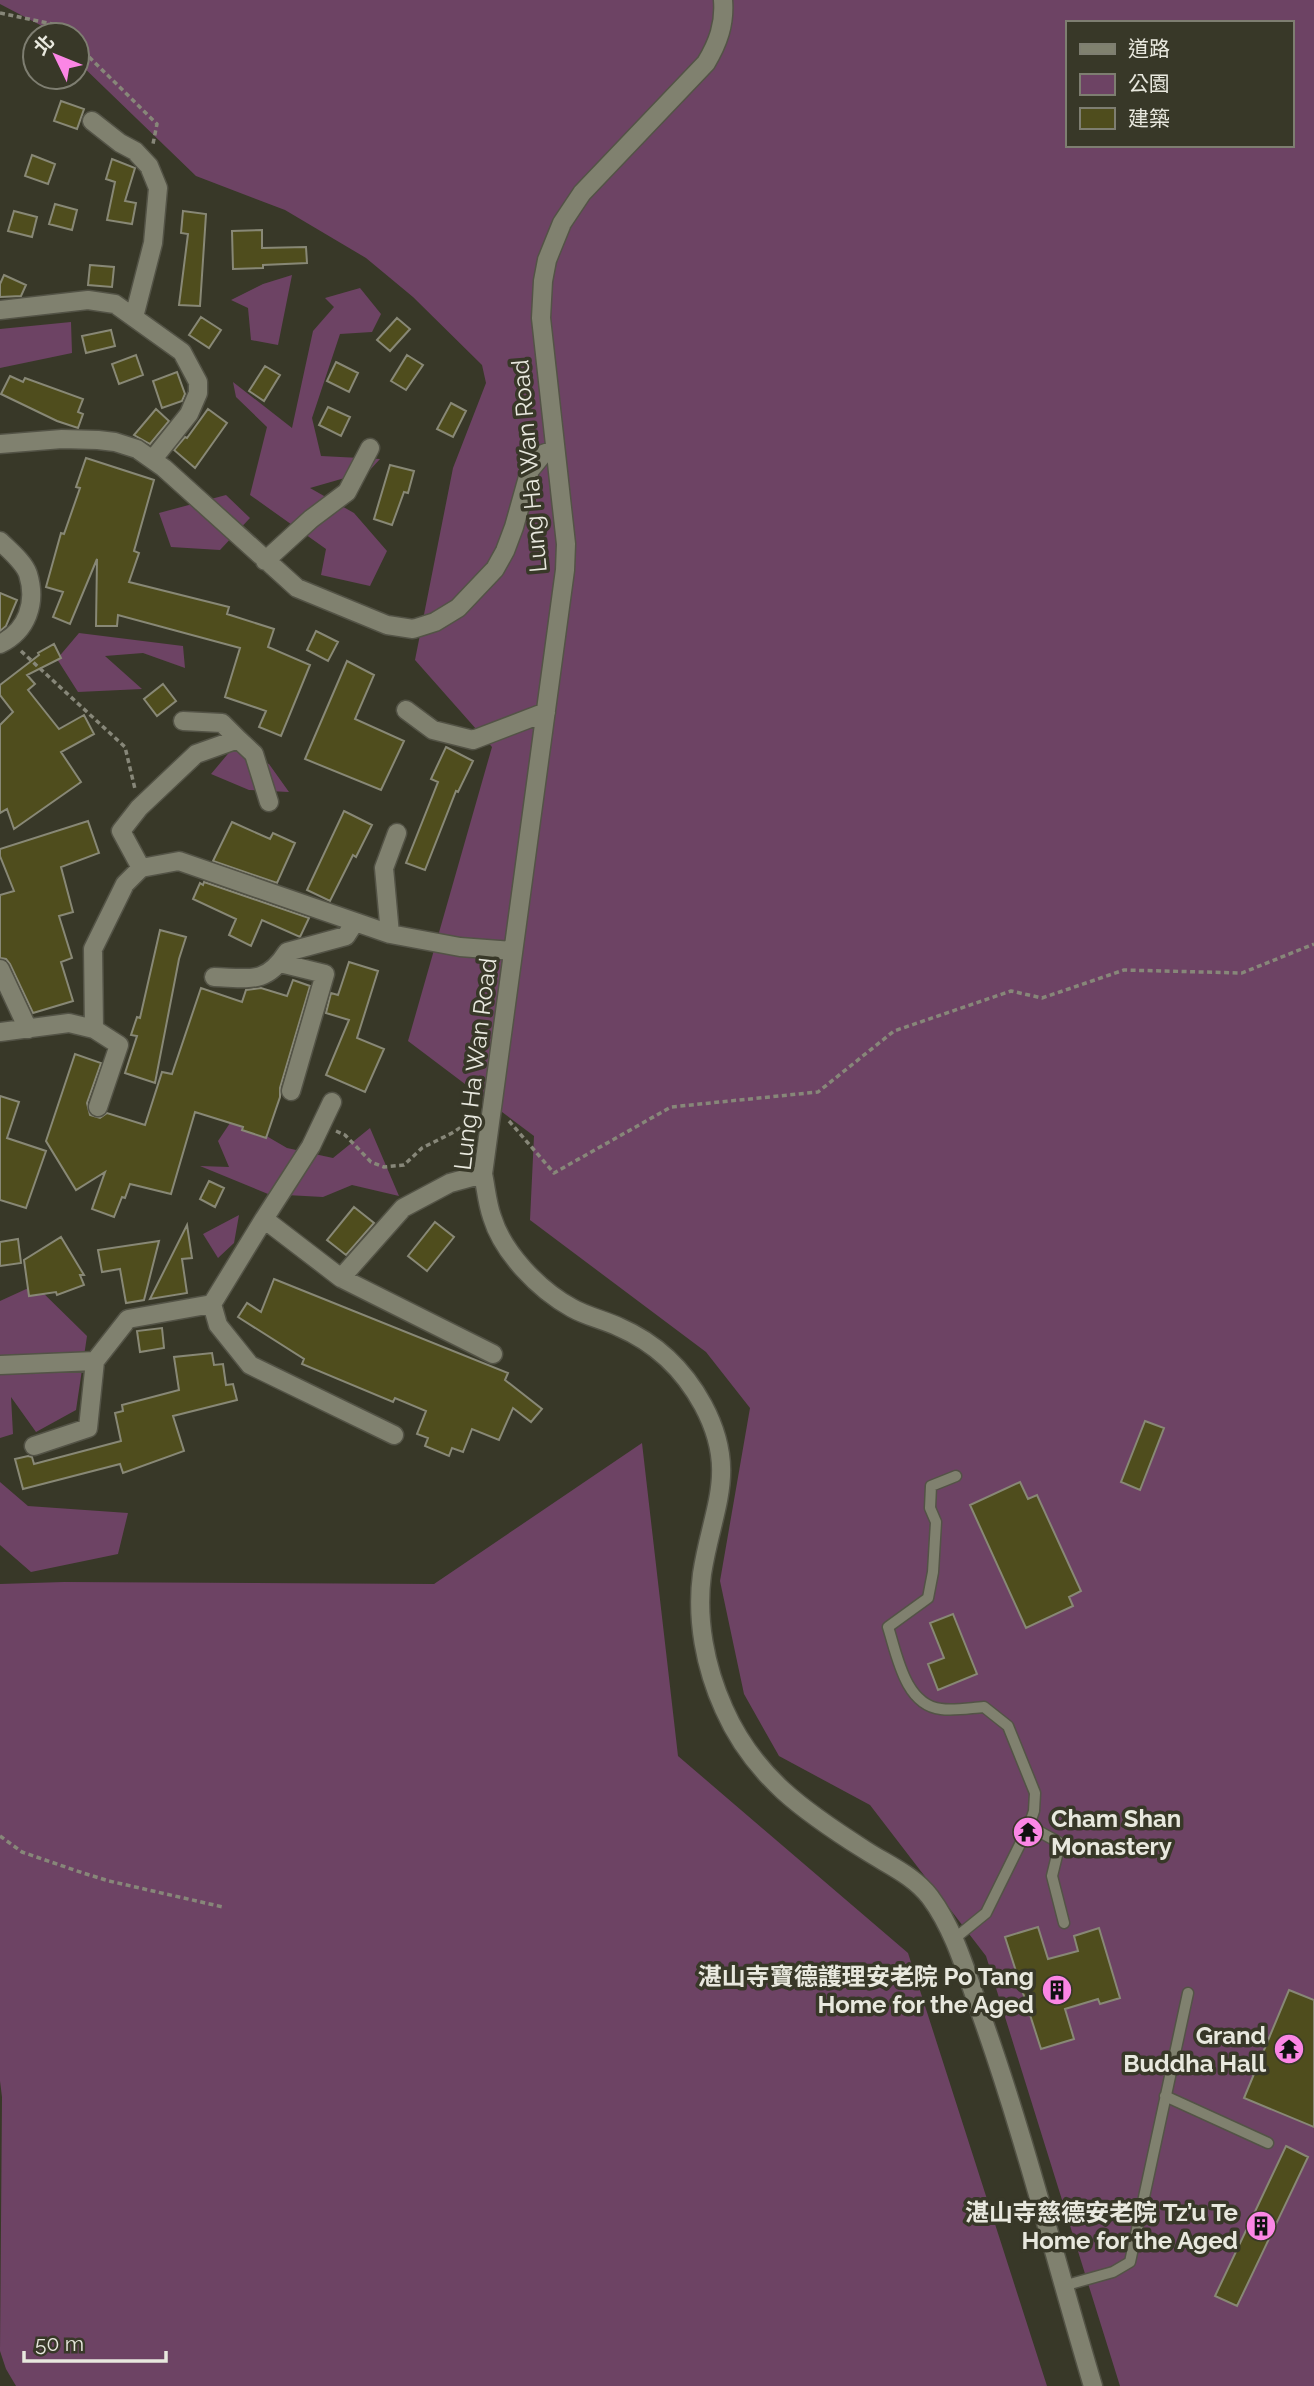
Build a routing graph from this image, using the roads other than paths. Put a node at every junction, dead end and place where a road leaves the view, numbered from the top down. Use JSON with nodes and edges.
{"nodes":[{"id":1,"x":723,"y":0,"type":"edge"},
{"id":2,"x":92,"y":121,"type":"dead end"},
{"id":3,"x":0,"y":310,"type":"edge"},
{"id":4,"x":134,"y":317,"type":"junction"},
{"id":5,"x":2,"y":443,"type":"edge"},
{"id":6,"x":370,"y":447,"type":"dead end"},
{"id":7,"x":554,"y":450,"type":"junction"},
{"id":8,"x":153,"y":459,"type":"junction"},
{"id":9,"x":0,"y":541,"type":"edge"},
{"id":10,"x":265,"y":561,"type":"junction"},
{"id":11,"x":5,"y":642,"type":"edge"},
{"id":12,"x":406,"y":710,"type":"dead end"},
{"id":13,"x":547,"y":712,"type":"junction"},
{"id":14,"x":183,"y":721,"type":"dead end"},
{"id":15,"x":238,"y":739,"type":"junction"},
{"id":16,"x":269,"y":802,"type":"dead end"},
{"id":17,"x":397,"y":833,"type":"dead end"},
{"id":18,"x":141,"y":867,"type":"junction"},
{"id":19,"x":355,"y":922,"type":"junction"},
{"id":20,"x":390,"y":933,"type":"junction"},
{"id":21,"x":513,"y":951,"type":"junction"},
{"id":22,"x":280,"y":963,"type":"junction"},
{"id":23,"x":0,"y":969,"type":"edge"},
{"id":24,"x":214,"y":977,"type":"dead end"},
{"id":25,"x":27,"y":1029,"type":"junction"},
{"id":26,"x":94,"y":1029,"type":"junction"},
{"id":27,"x":0,"y":1032,"type":"edge"},
{"id":28,"x":290,"y":1091,"type":"dead end"},
{"id":29,"x":332,"y":1101,"type":"dead end"},
{"id":30,"x":98,"y":1107,"type":"dead end"},
{"id":31,"x":483,"y":1174,"type":"junction"},
{"id":32,"x":264,"y":1219,"type":"junction"},
{"id":33,"x":341,"y":1278,"type":"junction"},
{"id":34,"x":212,"y":1304,"type":"junction"},
{"id":35,"x":493,"y":1354,"type":"dead end"},
{"id":36,"x":95,"y":1361,"type":"junction"},
{"id":37,"x":0,"y":1366,"type":"edge"},
{"id":38,"x":394,"y":1435,"type":"dead end"},
{"id":39,"x":34,"y":1446,"type":"dead end"},
{"id":40,"x":956,"y":1476,"type":"dead end"},
{"id":41,"x":1030,"y":1826,"type":"junction"},
{"id":42,"x":1064,"y":1923,"type":"dead end"},
{"id":43,"x":954,"y":1939,"type":"junction"},
{"id":44,"x":1188,"y":1993,"type":"dead end"},
{"id":45,"x":1166,"y":2096,"type":"junction"},
{"id":46,"x":1268,"y":2143,"type":"dead end"},
{"id":47,"x":1063,"y":2286,"type":"junction"},
{"id":48,"x":1093,"y":2386,"type":"edge"}],
"edges":[{"from":1,"to":7,"type":"street","name":"Lung Ha Wan Road"},
{"from":2,"to":4,"type":"street"},
{"from":3,"to":4,"type":"street"},
{"from":4,"to":8,"type":"street"},
{"from":5,"to":8,"type":"street"},
{"from":6,"to":10,"type":"street"},
{"from":7,"to":10,"type":"street"},
{"from":7,"to":13,"type":"street","name":"Lung Ha Wan Road"},
{"from":8,"to":10,"type":"street"},
{"from":9,"to":11,"type":"street"},
{"from":12,"to":13,"type":"street"},
{"from":13,"to":21,"type":"street","name":"Lung Ha Wan Road"},
{"from":14,"to":15,"type":"street"},
{"from":15,"to":16,"type":"street"},
{"from":15,"to":18,"type":"street"},
{"from":17,"to":20,"type":"street"},
{"from":18,"to":19,"type":"street"},
{"from":18,"to":26,"type":"street"},
{"from":19,"to":20,"type":"street"},
{"from":19,"to":22,"type":"street"},
{"from":20,"to":21,"type":"street"},
{"from":21,"to":31,"type":"street","name":"Lung Ha Wan Road"},
{"from":22,"to":24,"type":"street"},
{"from":22,"to":28,"type":"street"},
{"from":23,"to":25,"type":"street"},
{"from":25,"to":26,"type":"street"},
{"from":25,"to":27,"type":"street"},
{"from":26,"to":30,"type":"street"},
{"from":29,"to":32,"type":"street"},
{"from":31,"to":33,"type":"street"},
{"from":31,"to":43,"type":"street","name":"Lung Ha Wan Road"},
{"from":32,"to":33,"type":"street"},
{"from":32,"to":34,"type":"street"},
{"from":33,"to":35,"type":"street"},
{"from":34,"to":36,"type":"street"},
{"from":34,"to":38,"type":"street"},
{"from":36,"to":37,"type":"street"},
{"from":36,"to":39,"type":"street"},
{"from":40,"to":41,"type":"lane"},
{"from":41,"to":42,"type":"lane"},
{"from":41,"to":43,"type":"lane"},
{"from":43,"to":47,"type":"street","name":"Lung Ha Wan Road"},
{"from":44,"to":45,"type":"lane"},
{"from":45,"to":46,"type":"lane"},
{"from":45,"to":47,"type":"lane"},
{"from":47,"to":48,"type":"street","name":"Lung Ha Wan Road"}]}
